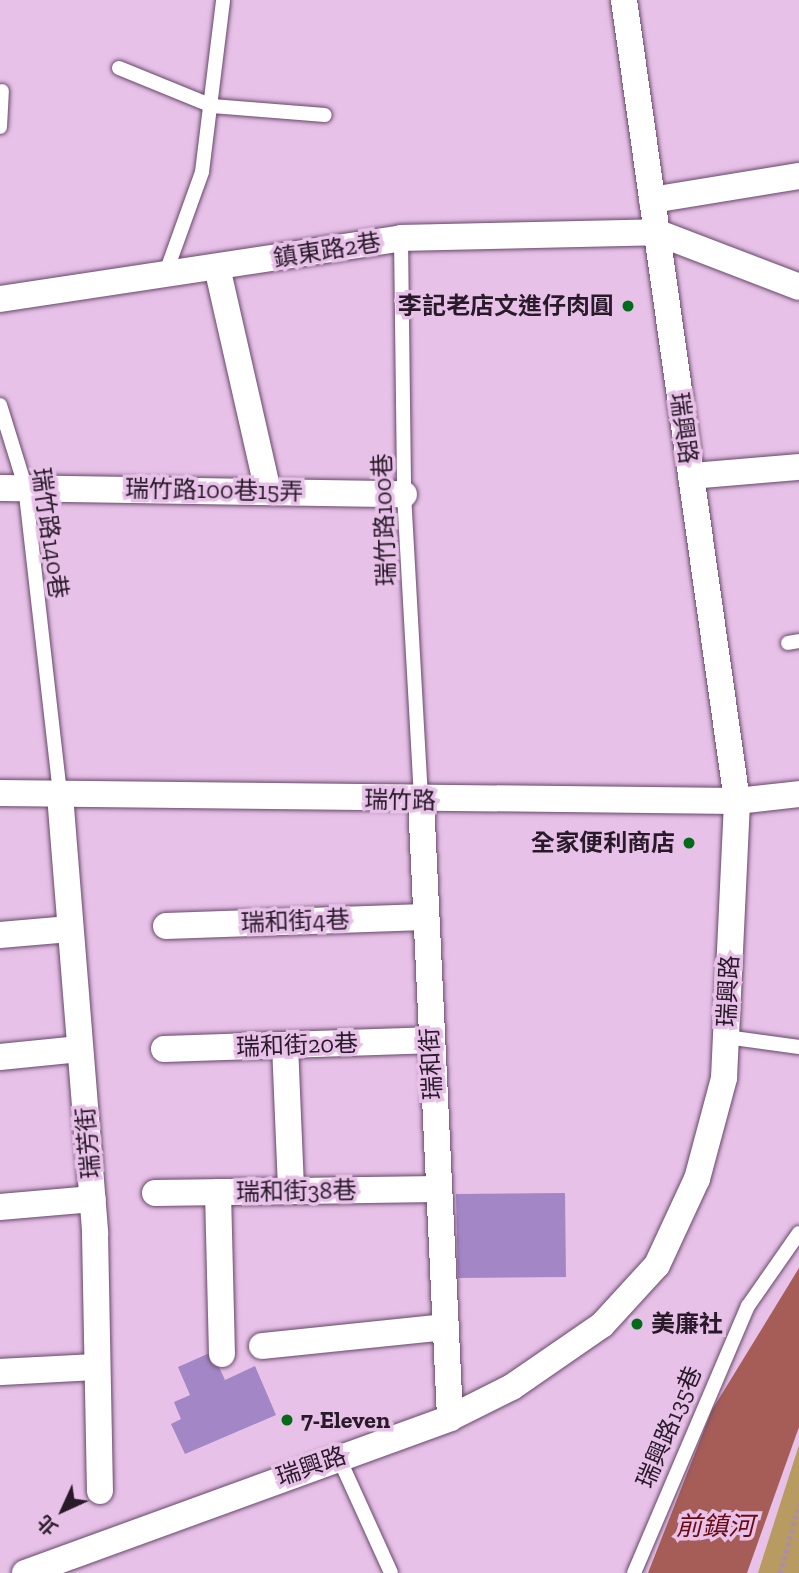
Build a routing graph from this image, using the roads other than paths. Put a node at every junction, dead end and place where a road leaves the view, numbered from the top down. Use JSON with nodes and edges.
{"nodes":[{"id":1,"x":223,"y":0,"type":"edge"},
{"id":2,"x":624,"y":0,"type":"edge"},
{"id":3,"x":119,"y":68,"type":"dead end"},
{"id":4,"x":2,"y":91,"type":"dead end"},
{"id":5,"x":212,"y":106,"type":"junction"},
{"id":6,"x":325,"y":115,"type":"dead end"},
{"id":7,"x":0,"y":127,"type":"edge"},
{"id":8,"x":799,"y":176,"type":"edge"},
{"id":9,"x":652,"y":200,"type":"junction"},
{"id":10,"x":656,"y":232,"type":"junction"},
{"id":11,"x":401,"y":238,"type":"junction"},
{"id":12,"x":217,"y":267,"type":"junction"},
{"id":13,"x":165,"y":275,"type":"junction"},
{"id":14,"x":799,"y":287,"type":"edge"},
{"id":15,"x":0,"y":299,"type":"edge"},
{"id":16,"x":0,"y":405,"type":"edge"},
{"id":17,"x":799,"y":467,"type":"edge"},
{"id":18,"x":691,"y":476,"type":"junction"},
{"id":19,"x":12,"y":487,"type":"edge"},
{"id":20,"x":268,"y":491,"type":"junction"},
{"id":21,"x":404,"y":494,"type":"junction"},
{"id":22,"x":0,"y":793,"type":"edge"},
{"id":23,"x":799,"y":794,"type":"edge"},
{"id":24,"x":60,"y":795,"type":"junction"},
{"id":25,"x":421,"y":800,"type":"junction"},
{"id":26,"x":737,"y":801,"type":"junction"},
{"id":27,"x":425,"y":917,"type":"junction"},
{"id":28,"x":166,"y":926,"type":"dead end"},
{"id":29,"x":70,"y":929,"type":"junction"},
{"id":30,"x":0,"y":935,"type":"edge"},
{"id":31,"x":726,"y":1037,"type":"junction"},
{"id":32,"x":429,"y":1040,"type":"junction"},
{"id":33,"x":285,"y":1045,"type":"junction"},
{"id":34,"x":799,"y":1046,"type":"edge"},
{"id":35,"x":80,"y":1049,"type":"junction"},
{"id":36,"x":164,"y":1049,"type":"dead end"},
{"id":37,"x":0,"y":1057,"type":"edge"},
{"id":38,"x":438,"y":1189,"type":"junction"},
{"id":39,"x":291,"y":1191,"type":"junction"},
{"id":40,"x":155,"y":1192,"type":"dead end"},
{"id":41,"x":218,"y":1192,"type":"junction"},
{"id":42,"x":93,"y":1199,"type":"junction"},
{"id":43,"x":0,"y":1207,"type":"edge"},
{"id":44,"x":799,"y":1233,"type":"edge"},
{"id":45,"x":445,"y":1327,"type":"junction"},
{"id":46,"x":262,"y":1346,"type":"dead end"},
{"id":47,"x":222,"y":1354,"type":"dead end"},
{"id":48,"x":97,"y":1367,"type":"junction"},
{"id":49,"x":0,"y":1372,"type":"edge"},
{"id":50,"x":450,"y":1418,"type":"junction"},
{"id":51,"x":338,"y":1456,"type":"junction"},
{"id":52,"x":100,"y":1491,"type":"dead end"},
{"id":53,"x":56,"y":1567,"type":"edge"},
{"id":54,"x":25,"y":1573,"type":"edge"},
{"id":55,"x":391,"y":1573,"type":"edge"},
{"id":56,"x":634,"y":1573,"type":"edge"}],
"edges":[{"from":1,"to":5,"type":"lane"},
{"from":2,"to":9,"type":"street","name":"瑞興路"},
{"from":3,"to":5,"type":"lane"},
{"from":4,"to":7,"type":"lane"},
{"from":5,"to":6,"type":"lane"},
{"from":5,"to":13,"type":"lane"},
{"from":8,"to":9,"type":"street"},
{"from":9,"to":10,"type":"street","name":"瑞興路"},
{"from":10,"to":11,"type":"street","name":"鎮東路2巷"},
{"from":10,"to":14,"type":"street"},
{"from":10,"to":18,"type":"street","name":"瑞興路"},
{"from":11,"to":12,"type":"street","name":"鎮東路2巷"},
{"from":11,"to":21,"type":"lane","name":"瑞竹路100巷"},
{"from":12,"to":13,"type":"street","name":"鎮東路2巷"},
{"from":12,"to":20,"type":"street"},
{"from":13,"to":15,"type":"street","name":"鎮東路2巷"},
{"from":16,"to":19,"type":"lane","name":"瑞竹路140巷"},
{"from":17,"to":18,"type":"street"},
{"from":18,"to":26,"type":"street","name":"瑞興路"},
{"from":19,"to":20,"type":"street","name":"瑞竹路100巷15弄"},
{"from":19,"to":24,"type":"lane","name":"瑞竹路140巷"},
{"from":20,"to":21,"type":"street","name":"瑞竹路100巷15弄"},
{"from":21,"to":25,"type":"lane","name":"瑞竹路100巷"},
{"from":22,"to":24,"type":"street","name":"瑞竹路"},
{"from":23,"to":26,"type":"street","name":"瑞竹路"},
{"from":24,"to":25,"type":"street","name":"瑞竹路"},
{"from":24,"to":29,"type":"street","name":"瑞芳街"},
{"from":25,"to":26,"type":"street","name":"瑞竹路"},
{"from":25,"to":27,"type":"street","name":"瑞和街"},
{"from":26,"to":31,"type":"street","name":"瑞興路"},
{"from":27,"to":28,"type":"street","name":"瑞和街4巷"},
{"from":27,"to":32,"type":"street","name":"瑞和街"},
{"from":29,"to":30,"type":"street"},
{"from":29,"to":35,"type":"street","name":"瑞芳街"},
{"from":31,"to":34,"type":"lane"},
{"from":31,"to":50,"type":"street","name":"瑞興路"},
{"from":32,"to":33,"type":"street","name":"瑞和街20巷"},
{"from":32,"to":38,"type":"street","name":"瑞和街"},
{"from":33,"to":36,"type":"street","name":"瑞和街20巷"},
{"from":33,"to":39,"type":"street"},
{"from":35,"to":37,"type":"street"},
{"from":35,"to":42,"type":"street","name":"瑞芳街"},
{"from":38,"to":39,"type":"street","name":"瑞和街38巷"},
{"from":38,"to":45,"type":"street","name":"瑞和街"},
{"from":39,"to":41,"type":"street","name":"瑞和街38巷"},
{"from":40,"to":41,"type":"street","name":"瑞和街38巷"},
{"from":41,"to":47,"type":"street"},
{"from":42,"to":43,"type":"street"},
{"from":42,"to":48,"type":"street","name":"瑞芳街"},
{"from":44,"to":56,"type":"lane","name":"瑞興路135巷"},
{"from":45,"to":46,"type":"street"},
{"from":45,"to":50,"type":"street","name":"瑞和街"},
{"from":48,"to":49,"type":"street"},
{"from":48,"to":52,"type":"street","name":"瑞芳街"},
{"from":50,"to":51,"type":"street","name":"瑞興路"},
{"from":51,"to":53,"type":"street","name":"瑞興路"},
{"from":51,"to":55,"type":"lane"},
{"from":53,"to":54,"type":"street","name":"瑞興路"}]}
